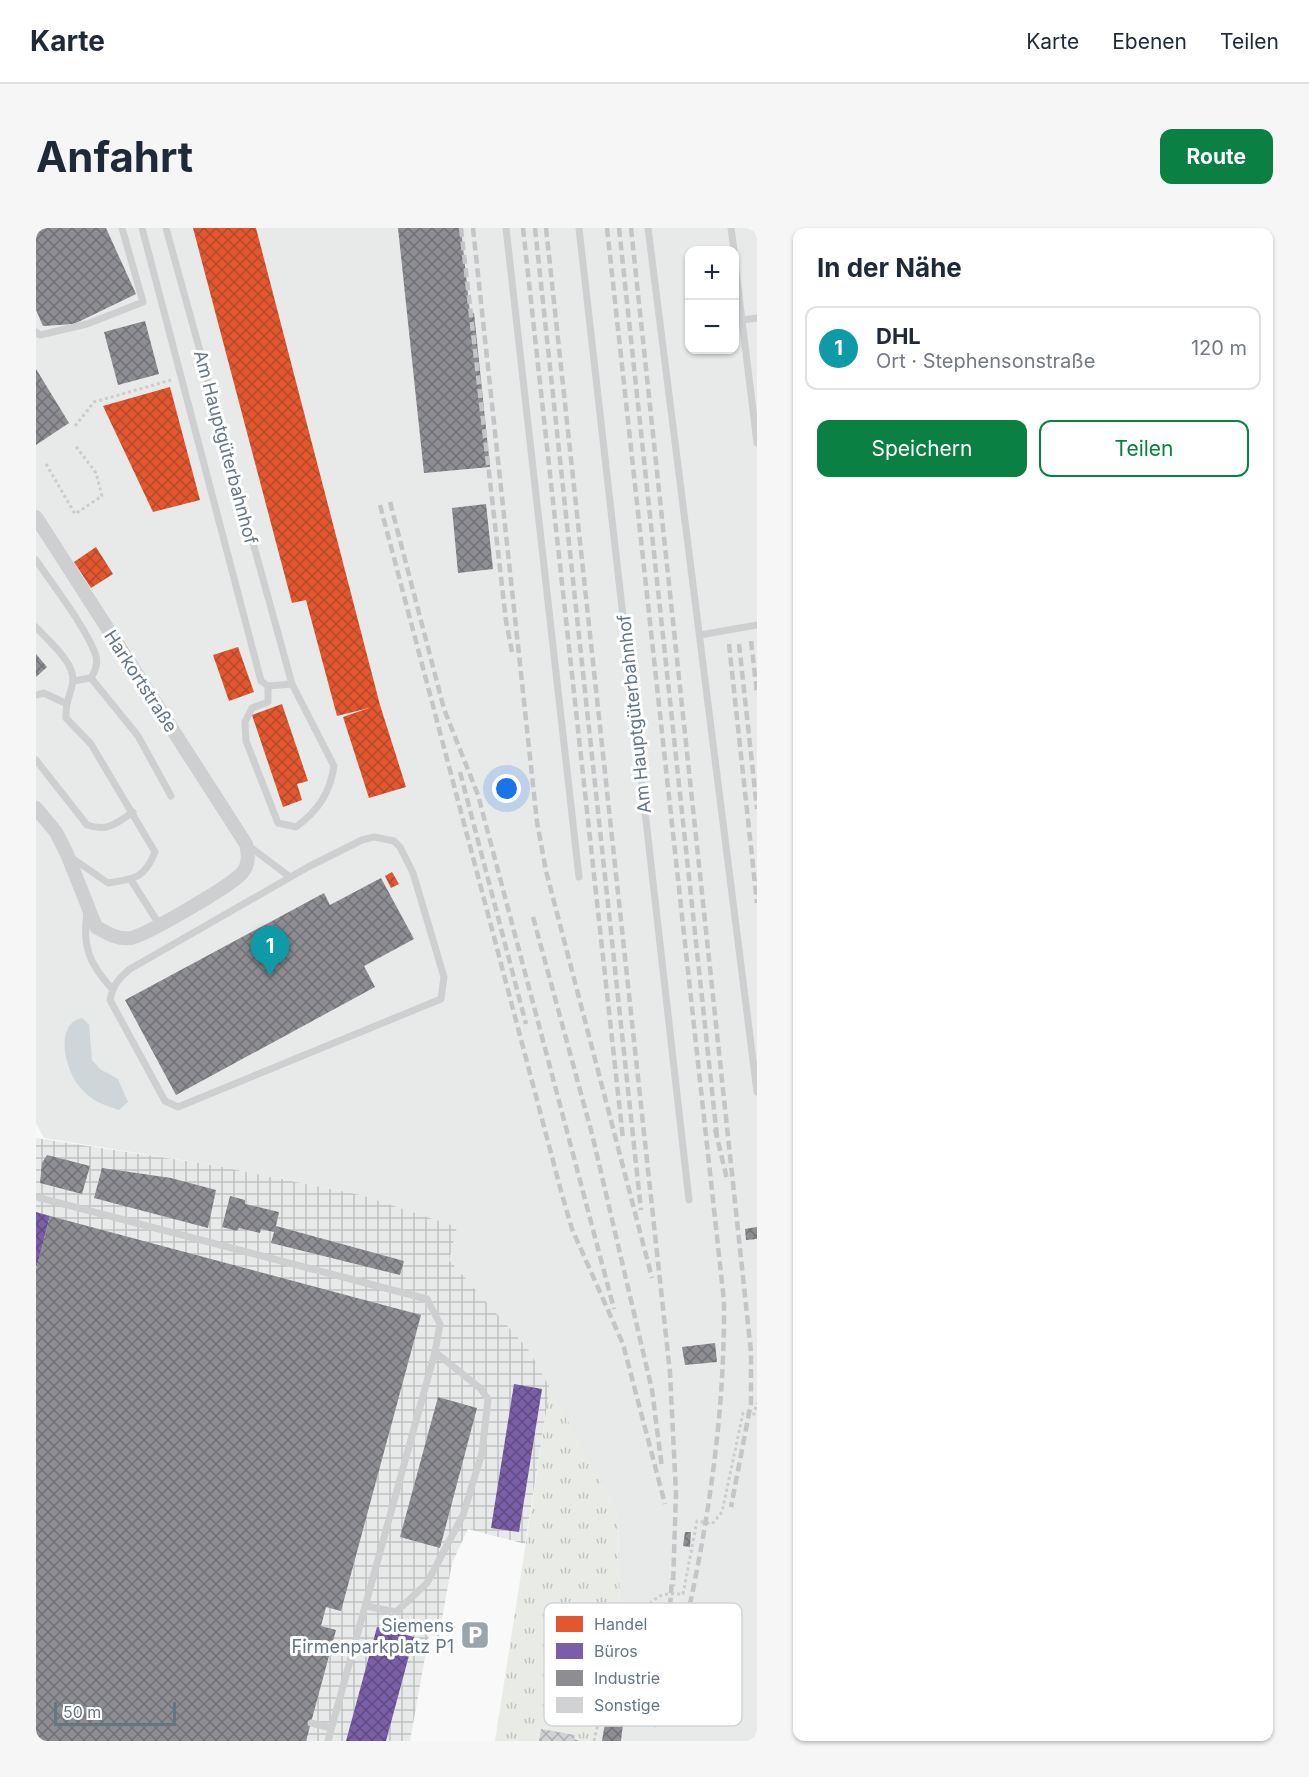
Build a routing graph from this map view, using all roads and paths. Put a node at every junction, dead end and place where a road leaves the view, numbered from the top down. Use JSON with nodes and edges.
{"nodes":[{"id":1,"x":122,"y":228,"type":"edge"},
{"id":2,"x":142,"y":228,"type":"edge"},
{"id":3,"x":166,"y":228,"type":"edge"},
{"id":4,"x":506,"y":228,"type":"edge"},
{"id":5,"x":579,"y":228,"type":"edge"},
{"id":6,"x":648,"y":228,"type":"edge"},
{"id":7,"x":731,"y":228,"type":"edge"},
{"id":8,"x":733,"y":246,"type":"edge"},
{"id":9,"x":739,"y":288,"type":"edge"},
{"id":10,"x":757,"y":318,"type":"edge"},
{"id":11,"x":743,"y":320,"type":"junction"},
{"id":12,"x":36,"y":332,"type":"edge"},
{"id":13,"x":181,"y":377,"type":"junction"},
{"id":14,"x":75,"y":426,"type":"dead end"},
{"id":15,"x":757,"y":443,"type":"edge"},
{"id":16,"x":75,"y":445,"type":"dead end"},
{"id":17,"x":46,"y":464,"type":"dead end"},
{"id":18,"x":36,"y":518,"type":"edge"},
{"id":19,"x":36,"y":560,"type":"edge"},
{"id":20,"x":757,"y":625,"type":"edge"},
{"id":21,"x":36,"y":627,"type":"edge"},
{"id":22,"x":700,"y":635,"type":"junction"},
{"id":23,"x":91,"y":678,"type":"junction"},
{"id":24,"x":73,"y":681,"type":"junction"},
{"id":25,"x":291,"y":684,"type":"junction"},
{"id":26,"x":268,"y":686,"type":"junction"},
{"id":27,"x":36,"y":695,"type":"edge"},
{"id":28,"x":65,"y":703,"type":"junction"},
{"id":29,"x":36,"y":760,"type":"edge"},
{"id":30,"x":171,"y":796,"type":"dead end"},
{"id":31,"x":36,"y":808,"type":"edge"},
{"id":32,"x":133,"y":812,"type":"junction"},
{"id":33,"x":246,"y":844,"type":"junction"},
{"id":34,"x":67,"y":854,"type":"junction"},
{"id":35,"x":290,"y":877,"type":"junction"},
{"id":36,"x":579,"y":877,"type":"dead end"},
{"id":37,"x":131,"y":880,"type":"junction"},
{"id":38,"x":87,"y":910,"type":"junction"},
{"id":39,"x":159,"y":924,"type":"junction"},
{"id":40,"x":112,"y":989,"type":"junction"},
{"id":41,"x":757,"y":1092,"type":"edge"},
{"id":42,"x":36,"y":1197,"type":"edge"},
{"id":43,"x":689,"y":1200,"type":"dead end"},
{"id":44,"x":435,"y":1352,"type":"junction"},
{"id":45,"x":757,"y":1403,"type":"edge"},
{"id":46,"x":652,"y":1603,"type":"edge"},
{"id":47,"x":366,"y":1606,"type":"junction"},
{"id":48,"x":311,"y":1723,"type":"dead end"},
{"id":49,"x":597,"y":1726,"type":"edge"},
{"id":50,"x":332,"y":1728,"type":"junction"},
{"id":51,"x":328,"y":1741,"type":"edge"},
{"id":52,"x":594,"y":1741,"type":"edge"}],
"edges":[{"from":1,"to":12,"type":"lane"},
{"from":2,"to":13,"type":"lane"},
{"from":3,"to":25,"type":"lane","name":"Am Hauptgüterbahnhof"},
{"from":4,"to":36,"type":"lane"},
{"from":5,"to":43,"type":"lane","name":"Am Hauptgüterbahnhof"},
{"from":6,"to":22,"type":"lane"},
{"from":7,"to":8,"type":"lane"},
{"from":9,"to":11,"type":"lane"},
{"from":10,"to":11,"type":"lane"},
{"from":11,"to":15,"type":"lane"},
{"from":13,"to":14,"type":"path"},
{"from":13,"to":26,"type":"lane"},
{"from":16,"to":17,"type":"path"},
{"from":18,"to":33,"type":"street","name":"Harkortstraße"},
{"from":19,"to":23,"type":"lane"},
{"from":20,"to":22,"type":"lane"},
{"from":21,"to":24,"type":"lane"},
{"from":22,"to":41,"type":"lane"},
{"from":23,"to":24,"type":"lane"},
{"from":23,"to":30,"type":"lane"},
{"from":24,"to":28,"type":"lane"},
{"from":25,"to":26,"type":"lane"},
{"from":25,"to":26,"type":"lane","name":"Am Hauptgüterbahnhof"},
{"from":27,"to":28,"type":"lane"},
{"from":28,"to":32,"type":"lane"},
{"from":29,"to":32,"type":"lane"},
{"from":31,"to":34,"type":"street"},
{"from":32,"to":37,"type":"lane"},
{"from":33,"to":35,"type":"lane"},
{"from":33,"to":39,"type":"street"},
{"from":34,"to":37,"type":"lane"},
{"from":34,"to":38,"type":"street"},
{"from":35,"to":40,"type":"lane"},
{"from":35,"to":40,"type":"lane"},
{"from":37,"to":39,"type":"lane"},
{"from":38,"to":39,"type":"street"},
{"from":38,"to":40,"type":"lane"},
{"from":42,"to":44,"type":"lane"},
{"from":44,"to":47,"type":"lane"},
{"from":44,"to":47,"type":"lane"},
{"from":45,"to":46,"type":"path"},
{"from":47,"to":50,"type":"lane"},
{"from":48,"to":50,"type":"lane"},
{"from":49,"to":52,"type":"path"},
{"from":50,"to":51,"type":"lane"}]}
